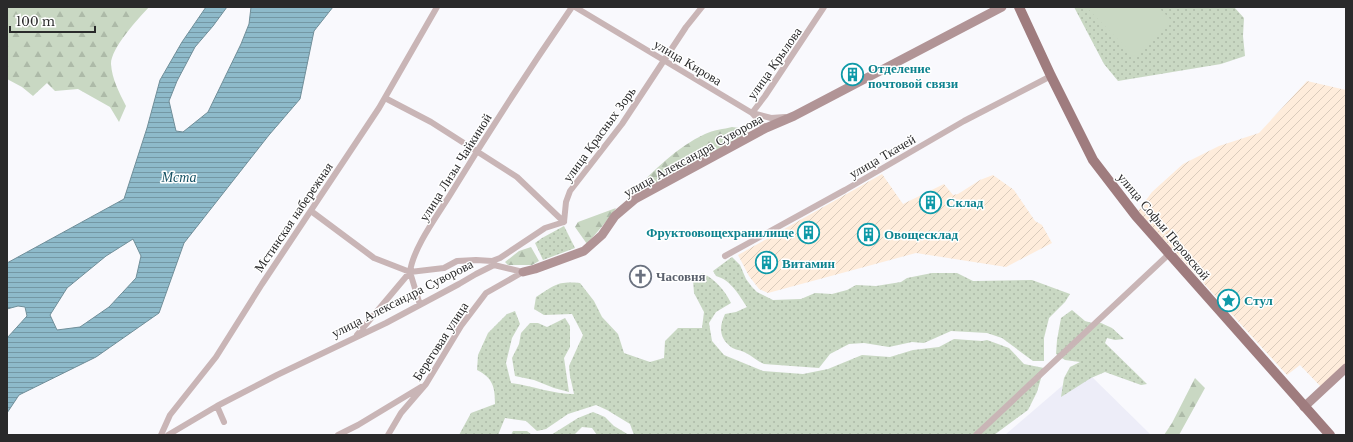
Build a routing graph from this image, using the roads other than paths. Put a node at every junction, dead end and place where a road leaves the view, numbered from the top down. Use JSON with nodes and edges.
{"nodes":[{"id":1,"x":437,"y":7,"type":"edge"},
{"id":2,"x":574,"y":7,"type":"edge"},
{"id":3,"x":702,"y":7,"type":"edge"},
{"id":4,"x":824,"y":7,"type":"edge"},
{"id":5,"x":1019,"y":7,"type":"edge"},
{"id":6,"x":996,"y":8,"type":"edge"},
{"id":7,"x":665,"y":61,"type":"junction"},
{"id":8,"x":1051,"y":76,"type":"junction"},
{"id":9,"x":385,"y":98,"type":"junction"},
{"id":10,"x":752,"y":113,"type":"junction"},
{"id":11,"x":794,"y":116,"type":"junction"},
{"id":12,"x":766,"y":128,"type":"junction"},
{"id":13,"x":477,"y":150,"type":"junction"},
{"id":14,"x":311,"y":211,"type":"junction"},
{"id":15,"x":564,"y":222,"type":"junction"},
{"id":16,"x":1169,"y":254,"type":"junction"},
{"id":17,"x":725,"y":256,"type":"dead end"},
{"id":18,"x":410,"y":272,"type":"junction"},
{"id":19,"x":524,"y":272,"type":"junction"},
{"id":20,"x":420,"y":305,"type":"junction"},
{"id":21,"x":356,"y":337,"type":"junction"},
{"id":22,"x":1346,"y":368,"type":"edge"},
{"id":23,"x":426,"y":384,"type":"junction"},
{"id":24,"x":217,"y":406,"type":"junction"},
{"id":25,"x":1304,"y":407,"type":"junction"},
{"id":26,"x":224,"y":422,"type":"dead end"},
{"id":27,"x":161,"y":435,"type":"edge"},
{"id":28,"x":168,"y":435,"type":"edge"},
{"id":29,"x":338,"y":435,"type":"edge"},
{"id":30,"x":388,"y":435,"type":"edge"},
{"id":31,"x":976,"y":435,"type":"edge"},
{"id":32,"x":1330,"y":435,"type":"edge"}],
"edges":[{"from":1,"to":9,"type":"street","name":"Мстинская набережная"},
{"from":2,"to":7,"type":"street","name":"улица Кирова"},
{"from":2,"to":13,"type":"street","name":"улица Лизы Чайкиной"},
{"from":3,"to":7,"type":"street","name":"улица Красных Зорь"},
{"from":4,"to":10,"type":"street","name":"улица Крылова"},
{"from":5,"to":8,"type":"main road","name":"улица Софьи Перовской"},
{"from":6,"to":11,"type":"street","name":"улица Александра Суворова"},
{"from":7,"to":10,"type":"street","name":"улица Кирова"},
{"from":7,"to":15,"type":"street","name":"улица Красных Зорь"},
{"from":8,"to":16,"type":"main road","name":"улица Софьи Перовской"},
{"from":8,"to":17,"type":"street","name":"улица Ткачей"},
{"from":9,"to":13,"type":"street"},
{"from":9,"to":14,"type":"street","name":"Мстинская набережная"},
{"from":10,"to":11,"type":"street","name":"улица Кирова"},
{"from":10,"to":12,"type":"street","name":"улица Крылова"},
{"from":11,"to":12,"type":"street","name":"улица Александра Суворова"},
{"from":12,"to":19,"type":"street","name":"улица Александра Суворова"},
{"from":13,"to":15,"type":"street"},
{"from":13,"to":18,"type":"street","name":"улица Лизы Чайкиной"},
{"from":14,"to":18,"type":"street"},
{"from":14,"to":27,"type":"street","name":"Мстинская набережная"},
{"from":15,"to":18,"type":"street"},
{"from":16,"to":25,"type":"main road","name":"улица Софьи Перовской"},
{"from":16,"to":31,"type":"street"},
{"from":18,"to":20,"type":"street"},
{"from":18,"to":21,"type":"street","name":"улица Лизы Чайкиной"},
{"from":19,"to":20,"type":"street","name":"улица Александра Суворова"},
{"from":19,"to":23,"type":"street","name":"Береговая улица"},
{"from":20,"to":21,"type":"street","name":"улица Александра Суворова"},
{"from":21,"to":24,"type":"street","name":"улица Александра Суворова"},
{"from":22,"to":25,"type":"street"},
{"from":23,"to":29,"type":"street"},
{"from":23,"to":30,"type":"street","name":"Береговая улица"},
{"from":24,"to":26,"type":"street"},
{"from":24,"to":28,"type":"street","name":"улица Александра Суворова"},
{"from":25,"to":32,"type":"main road","name":"улица Софьи Перовской"}]}
